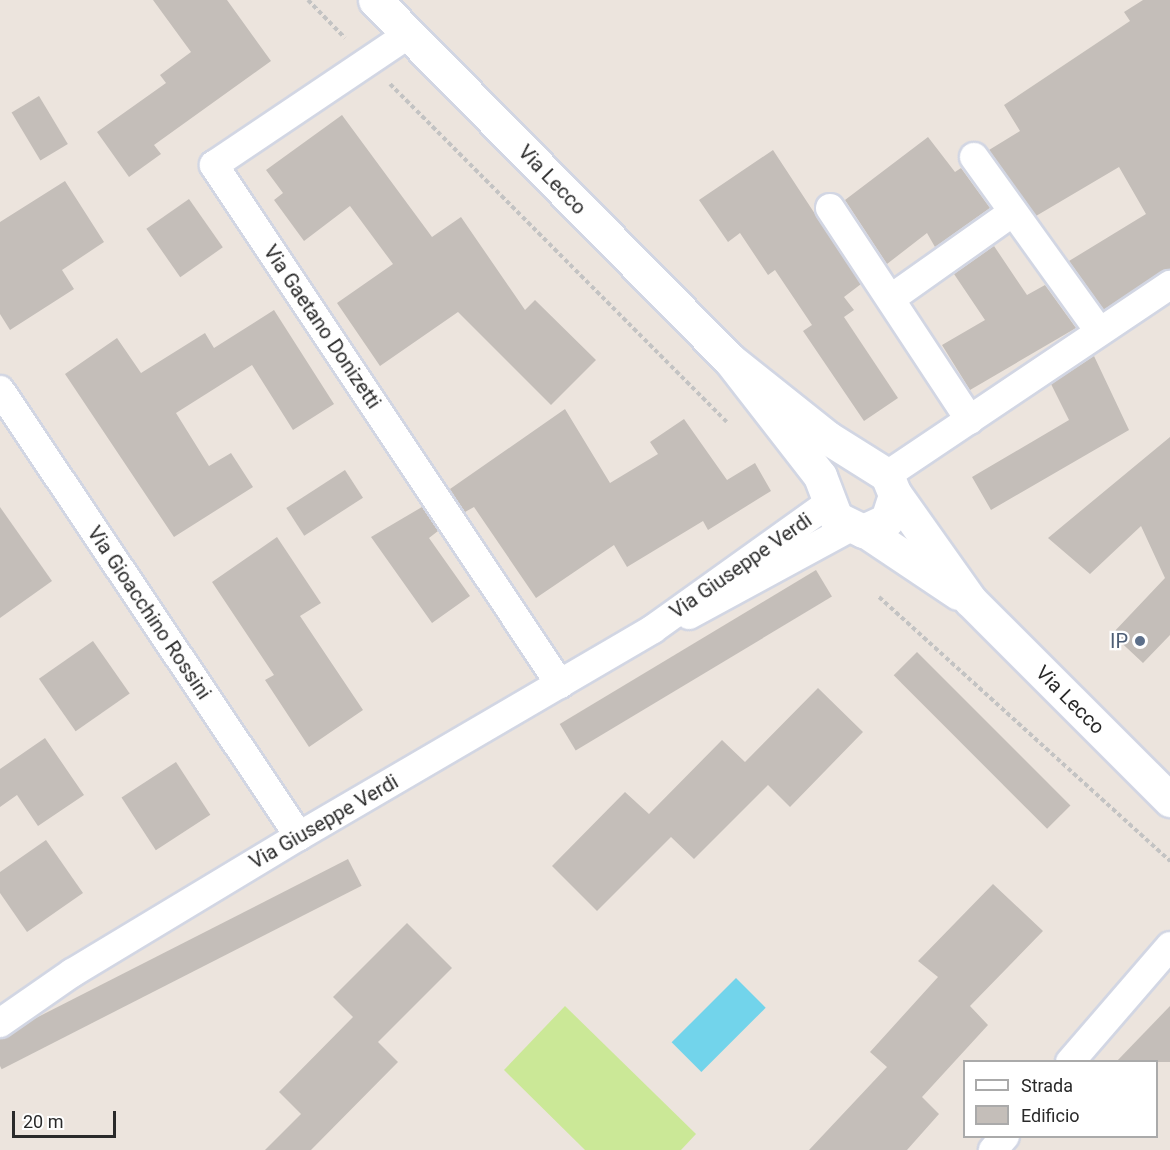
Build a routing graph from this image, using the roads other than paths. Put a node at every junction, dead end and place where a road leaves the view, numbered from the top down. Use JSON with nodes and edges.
{"nodes":[{"id":1,"x":375,"y":0,"type":"edge"},
{"id":2,"x":409,"y":34,"type":"junction"},
{"id":3,"x":974,"y":157,"type":"dead end"},
{"id":4,"x":830,"y":208,"type":"dead end"},
{"id":5,"x":1013,"y":212,"type":"junction"},
{"id":6,"x":1170,"y":285,"type":"edge"},
{"id":7,"x":892,"y":297,"type":"junction"},
{"id":8,"x":1099,"y":331,"type":"junction"},
{"id":9,"x":730,"y":360,"type":"junction"},
{"id":10,"x":0,"y":390,"type":"edge"},
{"id":11,"x":970,"y":420,"type":"junction"},
{"id":12,"x":882,"y":478,"type":"junction"},
{"id":13,"x":829,"y":499,"type":"junction"},
{"id":14,"x":856,"y":529,"type":"junction"},
{"id":15,"x":970,"y":600,"type":"junction"},
{"id":16,"x":653,"y":629,"type":"junction"},
{"id":17,"x":560,"y":684,"type":"junction"},
{"id":18,"x":1170,"y":800,"type":"edge"},
{"id":19,"x":299,"y":836,"type":"junction"},
{"id":20,"x":1170,"y":946,"type":"edge"},
{"id":21,"x":0,"y":1023,"type":"edge"},
{"id":22,"x":1072,"y":1060,"type":"edge"},
{"id":23,"x":1004,"y":1138,"type":"edge"},
{"id":24,"x":993,"y":1150,"type":"edge"}],
"edges":[{"from":1,"to":2,"type":"street","name":"Via Lecco"},
{"from":2,"to":9,"type":"street","name":"Via Lecco"},
{"from":2,"to":17,"type":"street","name":"Via Gaetano Donizetti"},
{"from":3,"to":5,"type":"street"},
{"from":4,"to":7,"type":"street"},
{"from":5,"to":7,"type":"street"},
{"from":5,"to":8,"type":"street"},
{"from":6,"to":8,"type":"street"},
{"from":7,"to":11,"type":"street"},
{"from":8,"to":11,"type":"street"},
{"from":9,"to":12,"type":"street","name":"Via Lecco"},
{"from":9,"to":13,"type":"street","name":"Via Lecco"},
{"from":10,"to":19,"type":"street","name":"Via Gioacchino Rossini"},
{"from":11,"to":12,"type":"street"},
{"from":12,"to":13,"type":"street"},
{"from":12,"to":14,"type":"street"},
{"from":12,"to":15,"type":"street","name":"Via Lecco"},
{"from":13,"to":14,"type":"street","name":"Via Lecco"},
{"from":13,"to":16,"type":"street","name":"Via Giuseppe Verdi"},
{"from":14,"to":15,"type":"street","name":"Via Lecco"},
{"from":14,"to":16,"type":"street","name":"Via Giuseppe Verdi"},
{"from":15,"to":18,"type":"street","name":"Via Lecco"},
{"from":16,"to":17,"type":"street","name":"Via Giuseppe Verdi"},
{"from":17,"to":19,"type":"street","name":"Via Giuseppe Verdi"},
{"from":19,"to":21,"type":"street","name":"Via Giuseppe Verdi"},
{"from":20,"to":22,"type":"street"},
{"from":23,"to":24,"type":"street"}]}
